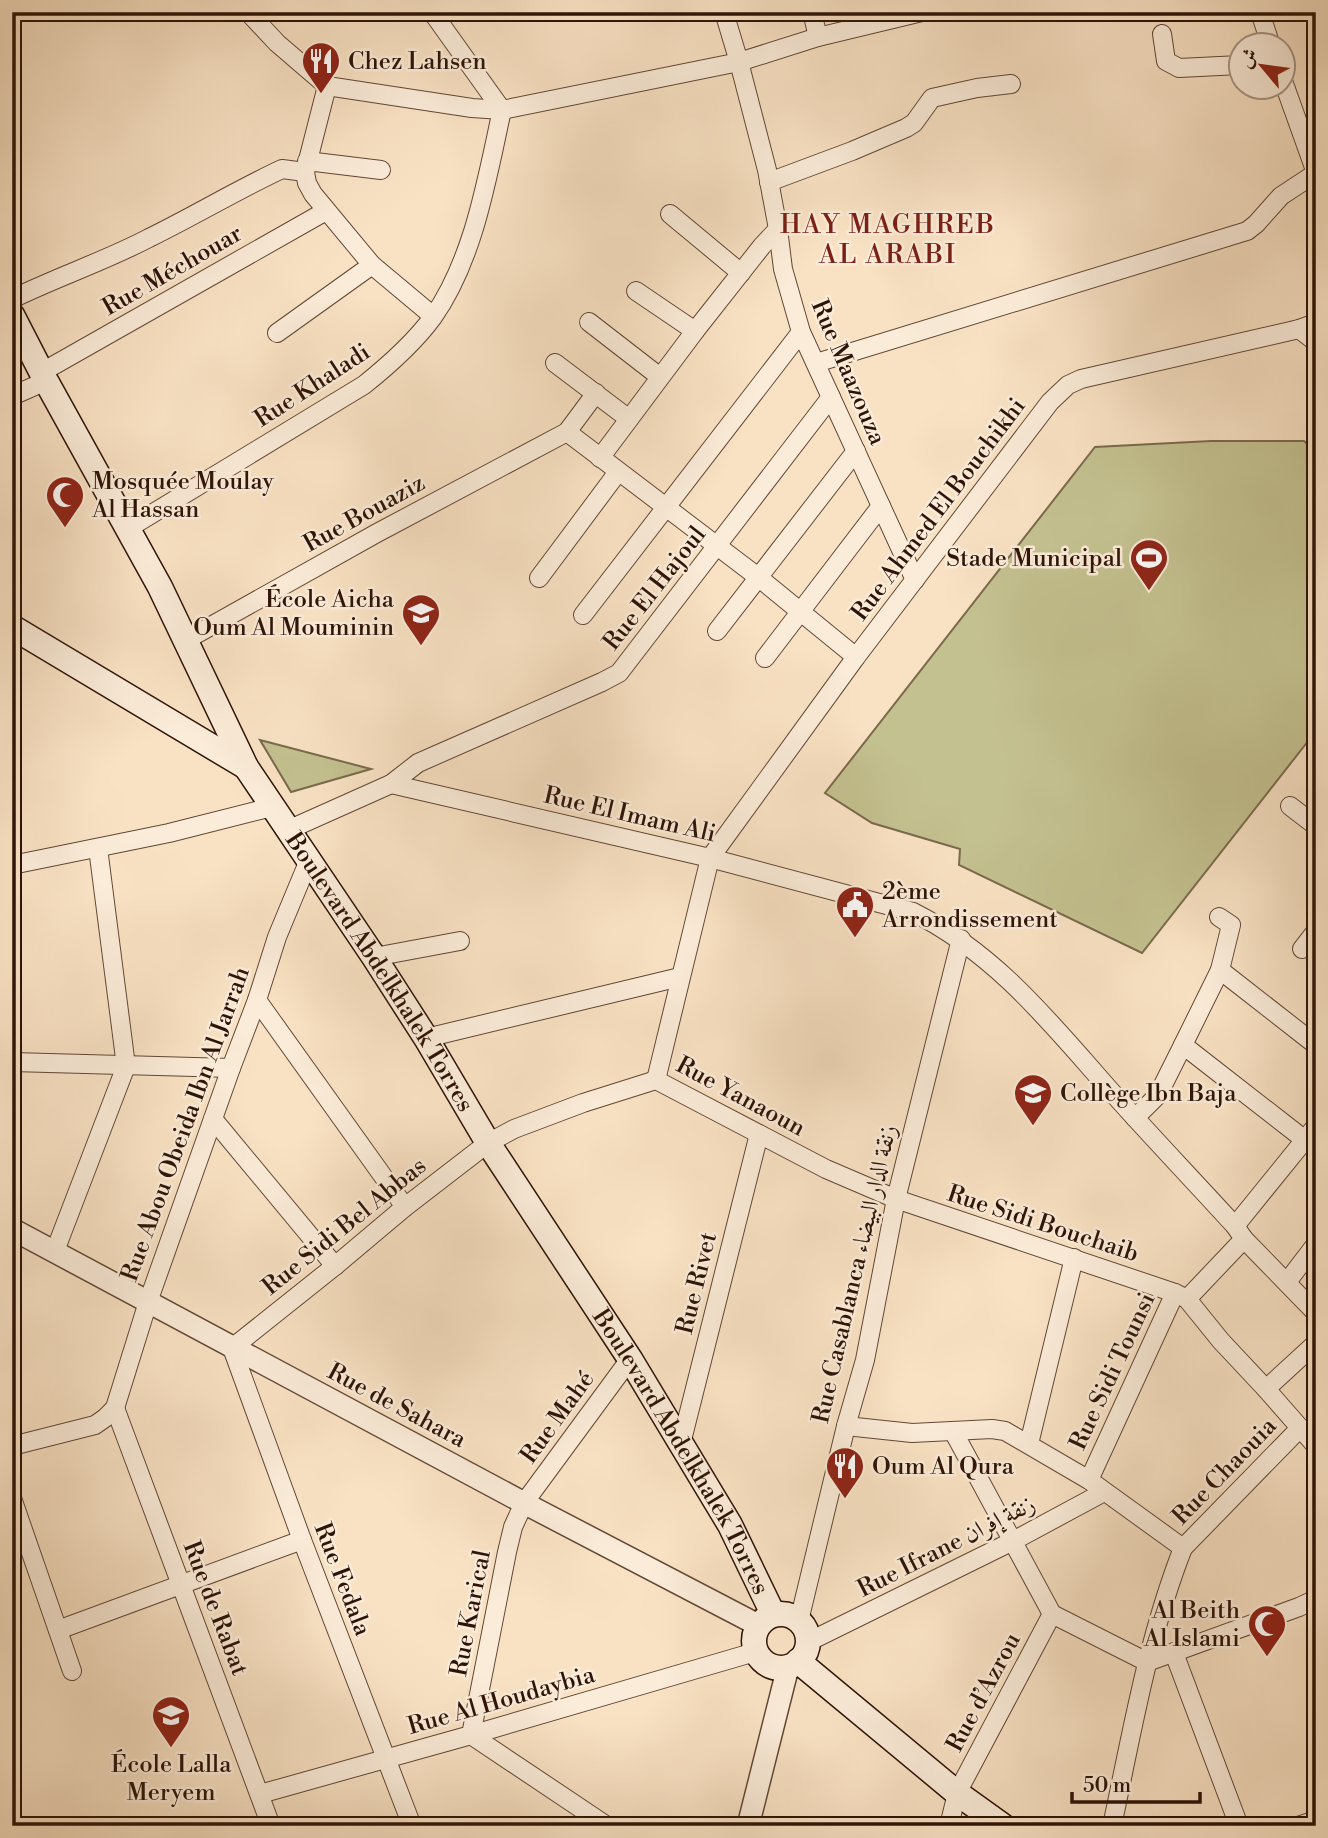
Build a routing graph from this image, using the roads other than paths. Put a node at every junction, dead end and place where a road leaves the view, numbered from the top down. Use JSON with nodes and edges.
{"nodes":[{"id":1,"x":432,"y":12,"type":"edge"},
{"id":2,"x":724,"y":12,"type":"edge"},
{"id":3,"x":812,"y":12,"type":"edge"},
{"id":4,"x":922,"y":12,"type":"edge"},
{"id":5,"x":1260,"y":12,"type":"edge"},
{"id":6,"x":255,"y":14,"type":"edge"},
{"id":7,"x":1266,"y":32,"type":"edge"},
{"id":8,"x":1162,"y":34,"type":"dead end"},
{"id":9,"x":818,"y":37,"type":"junction"},
{"id":10,"x":739,"y":62,"type":"junction"},
{"id":11,"x":1226,"y":66,"type":"edge"},
{"id":12,"x":1011,"y":84,"type":"dead end"},
{"id":13,"x":327,"y":86,"type":"junction"},
{"id":14,"x":1291,"y":102,"type":"edge"},
{"id":15,"x":502,"y":110,"type":"junction"},
{"id":16,"x":306,"y":167,"type":"junction"},
{"id":17,"x":381,"y":170,"type":"dead end"},
{"id":18,"x":1316,"y":173,"type":"edge"},
{"id":19,"x":769,"y":182,"type":"junction"},
{"id":20,"x":326,"y":211,"type":"junction"},
{"id":21,"x":670,"y":214,"type":"dead end"},
{"id":22,"x":778,"y":229,"type":"junction"},
{"id":23,"x":372,"y":265,"type":"junction"},
{"id":24,"x":741,"y":273,"type":"junction"},
{"id":25,"x":636,"y":291,"type":"dead end"},
{"id":26,"x":12,"y":299,"type":"edge"},
{"id":27,"x":12,"y":315,"type":"edge"},
{"id":28,"x":433,"y":316,"type":"junction"},
{"id":29,"x":589,"y":322,"type":"dead end"},
{"id":30,"x":1307,"y":326,"type":"edge"},
{"id":31,"x":695,"y":331,"type":"junction"},
{"id":32,"x":801,"y":332,"type":"junction"},
{"id":33,"x":277,"y":333,"type":"dead end"},
{"id":34,"x":1316,"y":342,"type":"edge"},
{"id":35,"x":555,"y":363,"type":"dead end"},
{"id":36,"x":816,"y":363,"type":"junction"},
{"id":37,"x":44,"y":377,"type":"junction"},
{"id":38,"x":660,"y":377,"type":"junction"},
{"id":39,"x":596,"y":393,"type":"junction"},
{"id":40,"x":12,"y":396,"type":"edge"},
{"id":41,"x":831,"y":397,"type":"junction"},
{"id":42,"x":629,"y":419,"type":"junction"},
{"id":43,"x":567,"y":432,"type":"junction"},
{"id":44,"x":856,"y":451,"type":"junction"},
{"id":45,"x":600,"y":458,"type":"junction"},
{"id":46,"x":618,"y":472,"type":"junction"},
{"id":47,"x":881,"y":506,"type":"junction"},
{"id":48,"x":665,"y":508,"type":"junction"},
{"id":49,"x":127,"y":529,"type":"junction"},
{"id":50,"x":717,"y":547,"type":"junction"},
{"id":51,"x":758,"y":577,"type":"junction"},
{"id":52,"x":539,"y":578,"type":"dead end"},
{"id":53,"x":915,"y":580,"type":"junction"},
{"id":54,"x":800,"y":611,"type":"junction"},
{"id":55,"x":583,"y":615,"type":"dead end"},
{"id":56,"x":12,"y":626,"type":"edge"},
{"id":57,"x":717,"y":631,"type":"dead end"},
{"id":58,"x":186,"y":640,"type":"junction"},
{"id":59,"x":765,"y":657,"type":"dead end"},
{"id":60,"x":856,"y":657,"type":"junction"},
{"id":61,"x":246,"y":767,"type":"junction"},
{"id":62,"x":391,"y":784,"type":"junction"},
{"id":63,"x":1290,"y":806,"type":"dead end"},
{"id":64,"x":272,"y":807,"type":"junction"},
{"id":65,"x":1316,"y":826,"type":"edge"},
{"id":66,"x":288,"y":830,"type":"junction"},
{"id":67,"x":98,"y":848,"type":"junction"},
{"id":68,"x":709,"y":858,"type":"junction"},
{"id":69,"x":309,"y":860,"type":"junction"},
{"id":70,"x":12,"y":865,"type":"edge"},
{"id":71,"x":1219,"y":917,"type":"dead end"},
{"id":72,"x":1316,"y":931,"type":"edge"},
{"id":73,"x":961,"y":939,"type":"junction"},
{"id":74,"x":460,"y":941,"type":"dead end"},
{"id":75,"x":1302,"y":948,"type":"dead end"},
{"id":76,"x":374,"y":957,"type":"junction"},
{"id":77,"x":1220,"y":971,"type":"junction"},
{"id":78,"x":680,"y":977,"type":"junction"},
{"id":79,"x":257,"y":1000,"type":"junction"},
{"id":80,"x":426,"y":1038,"type":"junction"},
{"id":81,"x":1183,"y":1045,"type":"junction"},
{"id":82,"x":1316,"y":1045,"type":"edge"},
{"id":83,"x":12,"y":1062,"type":"edge"},
{"id":84,"x":127,"y":1066,"type":"junction"},
{"id":85,"x":231,"y":1068,"type":"junction"},
{"id":86,"x":656,"y":1080,"type":"junction"},
{"id":87,"x":1135,"y":1118,"type":"junction"},
{"id":88,"x":213,"y":1119,"type":"junction"},
{"id":89,"x":1310,"y":1133,"type":"edge"},
{"id":90,"x":759,"y":1134,"type":"junction"},
{"id":91,"x":488,"y":1143,"type":"junction"},
{"id":92,"x":896,"y":1199,"type":"junction"},
{"id":93,"x":405,"y":1207,"type":"junction"},
{"id":94,"x":12,"y":1229,"type":"edge"},
{"id":95,"x":1240,"y":1233,"type":"junction"},
{"id":96,"x":1316,"y":1244,"type":"edge"},
{"id":97,"x":55,"y":1251,"type":"junction"},
{"id":98,"x":1074,"y":1258,"type":"junction"},
{"id":99,"x":335,"y":1266,"type":"junction"},
{"id":100,"x":1287,"y":1282,"type":"junction"},
{"id":101,"x":1181,"y":1296,"type":"junction"},
{"id":102,"x":148,"y":1302,"type":"junction"},
{"id":103,"x":1316,"y":1313,"type":"edge"},
{"id":104,"x":1316,"y":1343,"type":"edge"},
{"id":105,"x":232,"y":1348,"type":"junction"},
{"id":106,"x":630,"y":1359,"type":"junction"},
{"id":107,"x":1266,"y":1389,"type":"junction"},
{"id":108,"x":115,"y":1408,"type":"junction"},
{"id":109,"x":846,"y":1426,"type":"junction"},
{"id":110,"x":1300,"y":1428,"type":"junction"},
{"id":111,"x":953,"y":1431,"type":"junction"},
{"id":112,"x":681,"y":1444,"type":"junction"},
{"id":113,"x":1029,"y":1444,"type":"junction"},
{"id":114,"x":12,"y":1446,"type":"edge"},
{"id":115,"x":1316,"y":1446,"type":"edge"},
{"id":116,"x":1089,"y":1480,"type":"junction"},
{"id":117,"x":1104,"y":1492,"type":"junction"},
{"id":118,"x":12,"y":1498,"type":"edge"},
{"id":119,"x":524,"y":1503,"type":"junction"},
{"id":120,"x":302,"y":1540,"type":"junction"},
{"id":121,"x":1013,"y":1541,"type":"junction"},
{"id":122,"x":1183,"y":1548,"type":"junction"},
{"id":123,"x":180,"y":1585,"type":"junction"},
{"id":124,"x":1316,"y":1599,"type":"edge"},
{"id":125,"x":1052,"y":1614,"type":"junction"},
{"id":126,"x":766,"y":1620,"type":"junction"},
{"id":127,"x":58,"y":1630,"type":"junction"},
{"id":128,"x":798,"y":1648,"type":"junction"},
{"id":129,"x":755,"y":1652,"type":"junction"},
{"id":130,"x":1174,"y":1653,"type":"junction"},
{"id":131,"x":1147,"y":1662,"type":"junction"},
{"id":132,"x":72,"y":1671,"type":"dead end"},
{"id":133,"x":471,"y":1735,"type":"junction"},
{"id":134,"x":385,"y":1758,"type":"junction"},
{"id":135,"x":957,"y":1793,"type":"junction"},
{"id":136,"x":260,"y":1794,"type":"junction"},
{"id":137,"x":1316,"y":1820,"type":"edge"},
{"id":138,"x":271,"y":1826,"type":"edge"},
{"id":139,"x":412,"y":1826,"type":"edge"},
{"id":140,"x":607,"y":1826,"type":"edge"},
{"id":141,"x":748,"y":1826,"type":"edge"},
{"id":142,"x":949,"y":1826,"type":"edge"},
{"id":143,"x":1003,"y":1826,"type":"edge"},
{"id":144,"x":1112,"y":1826,"type":"edge"},
{"id":145,"x":1239,"y":1826,"type":"edge"},
{"id":146,"x":1298,"y":1826,"type":"edge"}],
"edges":[{"from":1,"to":15,"type":"street"},
{"from":2,"to":10,"type":"street","name":"Rue Maazouza"},
{"from":3,"to":9,"type":"street"},
{"from":4,"to":9,"type":"street"},
{"from":5,"to":7,"type":"street"},
{"from":6,"to":13,"type":"street"},
{"from":8,"to":11,"type":"street"},
{"from":9,"to":10,"type":"street"},
{"from":10,"to":15,"type":"street"},
{"from":10,"to":19,"type":"street","name":"Rue Maazouza"},
{"from":12,"to":19,"type":"street"},
{"from":13,"to":15,"type":"street"},
{"from":13,"to":16,"type":"street"},
{"from":14,"to":18,"type":"street"},
{"from":15,"to":28,"type":"street","name":"Rue Khaladi"},
{"from":16,"to":17,"type":"street"},
{"from":16,"to":20,"type":"street"},
{"from":16,"to":26,"type":"street"},
{"from":18,"to":36,"type":"street"},
{"from":19,"to":22,"type":"street","name":"Rue Maazouza"},
{"from":20,"to":23,"type":"street"},
{"from":20,"to":37,"type":"street","name":"Rue Méchouar"},
{"from":21,"to":24,"type":"street"},
{"from":22,"to":24,"type":"street"},
{"from":22,"to":32,"type":"street","name":"Rue Maazouza"},
{"from":23,"to":28,"type":"street"},
{"from":23,"to":33,"type":"street"},
{"from":24,"to":31,"type":"street"},
{"from":25,"to":31,"type":"street"},
{"from":27,"to":37,"type":"main road","name":"Boulevard Abdelkhalek Torres"},
{"from":28,"to":49,"type":"street","name":"Rue Khaladi"},
{"from":29,"to":38,"type":"street"},
{"from":30,"to":34,"type":"street","name":"Rue Ahmed El Bouchikhi"},
{"from":30,"to":53,"type":"street","name":"Rue Ahmed El Bouchikhi"},
{"from":31,"to":38,"type":"street"},
{"from":32,"to":36,"type":"street","name":"Rue Maazouza"},
{"from":32,"to":48,"type":"street"},
{"from":35,"to":39,"type":"street"},
{"from":36,"to":41,"type":"street","name":"Rue Maazouza"},
{"from":37,"to":40,"type":"street","name":"Rue Méchouar"},
{"from":37,"to":49,"type":"main road","name":"Boulevard Abdelkhalek Torres"},
{"from":38,"to":42,"type":"street"},
{"from":39,"to":42,"type":"street"},
{"from":39,"to":43,"type":"street"},
{"from":41,"to":44,"type":"street","name":"Rue Maazouza"},
{"from":41,"to":50,"type":"street","name":"Rue El Hajoul"},
{"from":42,"to":45,"type":"street"},
{"from":43,"to":45,"type":"street"},
{"from":43,"to":58,"type":"street","name":"Rue Bouaziz"},
{"from":44,"to":47,"type":"street","name":"Rue Maazouza"},
{"from":44,"to":51,"type":"street"},
{"from":45,"to":46,"type":"street"},
{"from":46,"to":48,"type":"street"},
{"from":46,"to":52,"type":"street"},
{"from":47,"to":53,"type":"street","name":"Rue Maazouza"},
{"from":47,"to":54,"type":"street"},
{"from":48,"to":50,"type":"street"},
{"from":48,"to":55,"type":"street"},
{"from":49,"to":58,"type":"main road","name":"Boulevard Abdelkhalek Torres"},
{"from":50,"to":51,"type":"street"},
{"from":50,"to":62,"type":"street","name":"Rue El Hajoul"},
{"from":51,"to":54,"type":"street"},
{"from":51,"to":57,"type":"street"},
{"from":53,"to":60,"type":"street","name":"Rue Ahmed El Bouchikhi"},
{"from":54,"to":59,"type":"street"},
{"from":54,"to":60,"type":"street"},
{"from":56,"to":61,"type":"main road"},
{"from":58,"to":61,"type":"main road","name":"Boulevard Abdelkhalek Torres"},
{"from":60,"to":68,"type":"street","name":"Rue Ahmed El Bouchikhi"},
{"from":61,"to":64,"type":"main road","name":"Boulevard Abdelkhalek Torres"},
{"from":62,"to":66,"type":"street"},
{"from":62,"to":68,"type":"street","name":"Rue El Imam Ali"},
{"from":63,"to":65,"type":"street"},
{"from":64,"to":66,"type":"main road","name":"Boulevard Abdelkhalek Torres"},
{"from":64,"to":67,"type":"street"},
{"from":66,"to":69,"type":"main road","name":"Boulevard Abdelkhalek Torres"},
{"from":67,"to":70,"type":"street"},
{"from":67,"to":84,"type":"street"},
{"from":68,"to":73,"type":"street","name":"Rue El Imam Ali"},
{"from":68,"to":78,"type":"street","name":"Rue Yanaoun"},
{"from":69,"to":76,"type":"main road","name":"Boulevard Abdelkhalek Torres"},
{"from":69,"to":79,"type":"street","name":"Rue Abou Obeida Ibn Al Jarrah"},
{"from":71,"to":77,"type":"street"},
{"from":72,"to":75,"type":"street"},
{"from":73,"to":87,"type":"street","name":"Rue El Imam Ali"},
{"from":73,"to":92,"type":"street","name":"Rue Casablanca زنقة الدار البيضاء"},
{"from":74,"to":76,"type":"street"},
{"from":76,"to":80,"type":"main road","name":"Boulevard Abdelkhalek Torres"},
{"from":77,"to":81,"type":"street"},
{"from":77,"to":82,"type":"street"},
{"from":78,"to":80,"type":"street"},
{"from":78,"to":86,"type":"street","name":"Rue Yanaoun"},
{"from":79,"to":85,"type":"street","name":"Rue Abou Obeida Ibn Al Jarrah"},
{"from":79,"to":93,"type":"street"},
{"from":80,"to":91,"type":"main road","name":"Boulevard Abdelkhalek Torres"},
{"from":81,"to":87,"type":"street"},
{"from":81,"to":89,"type":"street"},
{"from":83,"to":84,"type":"street"},
{"from":84,"to":85,"type":"street"},
{"from":84,"to":97,"type":"street"},
{"from":85,"to":88,"type":"street","name":"Rue Abou Obeida Ibn Al Jarrah"},
{"from":86,"to":90,"type":"street","name":"Rue Yanaoun"},
{"from":86,"to":91,"type":"street","name":"Rue Sidi Bel Abbas"},
{"from":87,"to":95,"type":"street","name":"Rue El Imam Ali"},
{"from":88,"to":99,"type":"street"},
{"from":88,"to":102,"type":"street","name":"Rue Abou Obeida Ibn Al Jarrah"},
{"from":89,"to":95,"type":"street","name":"Rue Sidi Tounsi"},
{"from":90,"to":92,"type":"street","name":"Rue Yanaoun"},
{"from":90,"to":112,"type":"street","name":"Rue Rivet"},
{"from":91,"to":93,"type":"street","name":"Rue Sidi Bel Abbas"},
{"from":91,"to":106,"type":"main road","name":"Boulevard Abdelkhalek Torres"},
{"from":92,"to":98,"type":"street","name":"Rue Sidi Bouchaib"},
{"from":92,"to":109,"type":"street","name":"Rue Casablanca زنقة الدار البيضاء"},
{"from":93,"to":99,"type":"street","name":"Rue Sidi Bel Abbas"},
{"from":94,"to":97,"type":"street","name":"Rue de Sahara"},
{"from":95,"to":100,"type":"street","name":"Rue El Imam Ali"},
{"from":95,"to":101,"type":"street","name":"Rue Sidi Tounsi"},
{"from":96,"to":100,"type":"street"},
{"from":97,"to":102,"type":"street","name":"Rue de Sahara"},
{"from":98,"to":101,"type":"street","name":"Rue Sidi Bouchaib"},
{"from":98,"to":113,"type":"street"},
{"from":99,"to":105,"type":"street","name":"Rue Sidi Bel Abbas"},
{"from":100,"to":103,"type":"street","name":"Rue El Imam Ali"},
{"from":101,"to":107,"type":"street"},
{"from":101,"to":116,"type":"street","name":"Rue Sidi Tounsi"},
{"from":102,"to":105,"type":"street","name":"Rue de Sahara"},
{"from":102,"to":108,"type":"street","name":"Rue Abou Obeida Ibn Al Jarrah"},
{"from":104,"to":107,"type":"street"},
{"from":105,"to":119,"type":"street","name":"Rue de Sahara"},
{"from":105,"to":120,"type":"street","name":"Rue Fedala"},
{"from":106,"to":112,"type":"main road","name":"Boulevard Abdelkhalek Torres"},
{"from":106,"to":119,"type":"street","name":"Rue Mahé"},
{"from":107,"to":110,"type":"street"},
{"from":108,"to":114,"type":"street"},
{"from":108,"to":123,"type":"street","name":"Rue de Rabat"},
{"from":109,"to":111,"type":"street"},
{"from":109,"to":128,"type":"street","name":"Rue Casablanca زنقة الدار البيضاء"},
{"from":110,"to":115,"type":"street"},
{"from":110,"to":122,"type":"street","name":"Rue Chaouia"},
{"from":111,"to":113,"type":"street"},
{"from":111,"to":121,"type":"street"},
{"from":112,"to":126,"type":"main road","name":"Boulevard Abdelkhalek Torres"},
{"from":113,"to":116,"type":"street"},
{"from":116,"to":117,"type":"street"},
{"from":117,"to":121,"type":"street","name":"Rue Ifrane زنقة إفران"},
{"from":117,"to":122,"type":"street"},
{"from":118,"to":127,"type":"street"},
{"from":119,"to":126,"type":"street","name":"Rue de Sahara"},
{"from":119,"to":133,"type":"street","name":"Rue Karical"},
{"from":120,"to":123,"type":"street"},
{"from":120,"to":134,"type":"street","name":"Rue Fedala"},
{"from":121,"to":125,"type":"street"},
{"from":121,"to":128,"type":"street","name":"Rue Ifrane زنقة إفران"},
{"from":122,"to":131,"type":"street"},
{"from":123,"to":127,"type":"street"},
{"from":123,"to":136,"type":"street","name":"Rue de Rabat"},
{"from":124,"to":130,"type":"street"},
{"from":125,"to":131,"type":"street"},
{"from":125,"to":135,"type":"street","name":"Rue d’Azrou"},
{"from":126,"to":128,"type":"main road"},
{"from":126,"to":129,"type":"main road"},
{"from":127,"to":132,"type":"street"},
{"from":128,"to":129,"type":"main road"},
{"from":128,"to":135,"type":"main road"},
{"from":128,"to":141,"type":"street","name":"Rue Casablanca زنقة الدار البيضاء"},
{"from":129,"to":133,"type":"street","name":"Rue Al Houdaybia"},
{"from":130,"to":131,"type":"street"},
{"from":130,"to":145,"type":"street"},
{"from":131,"to":144,"type":"street"},
{"from":133,"to":134,"type":"street","name":"Rue Al Houdaybia"},
{"from":133,"to":140,"type":"street"},
{"from":134,"to":136,"type":"street","name":"Rue Al Houdaybia"},
{"from":134,"to":139,"type":"street","name":"Rue Fedala"},
{"from":135,"to":142,"type":"street","name":"Rue d’Azrou"},
{"from":135,"to":143,"type":"main road"},
{"from":136,"to":138,"type":"street","name":"Rue de Rabat"},
{"from":137,"to":146,"type":"street"}]}
